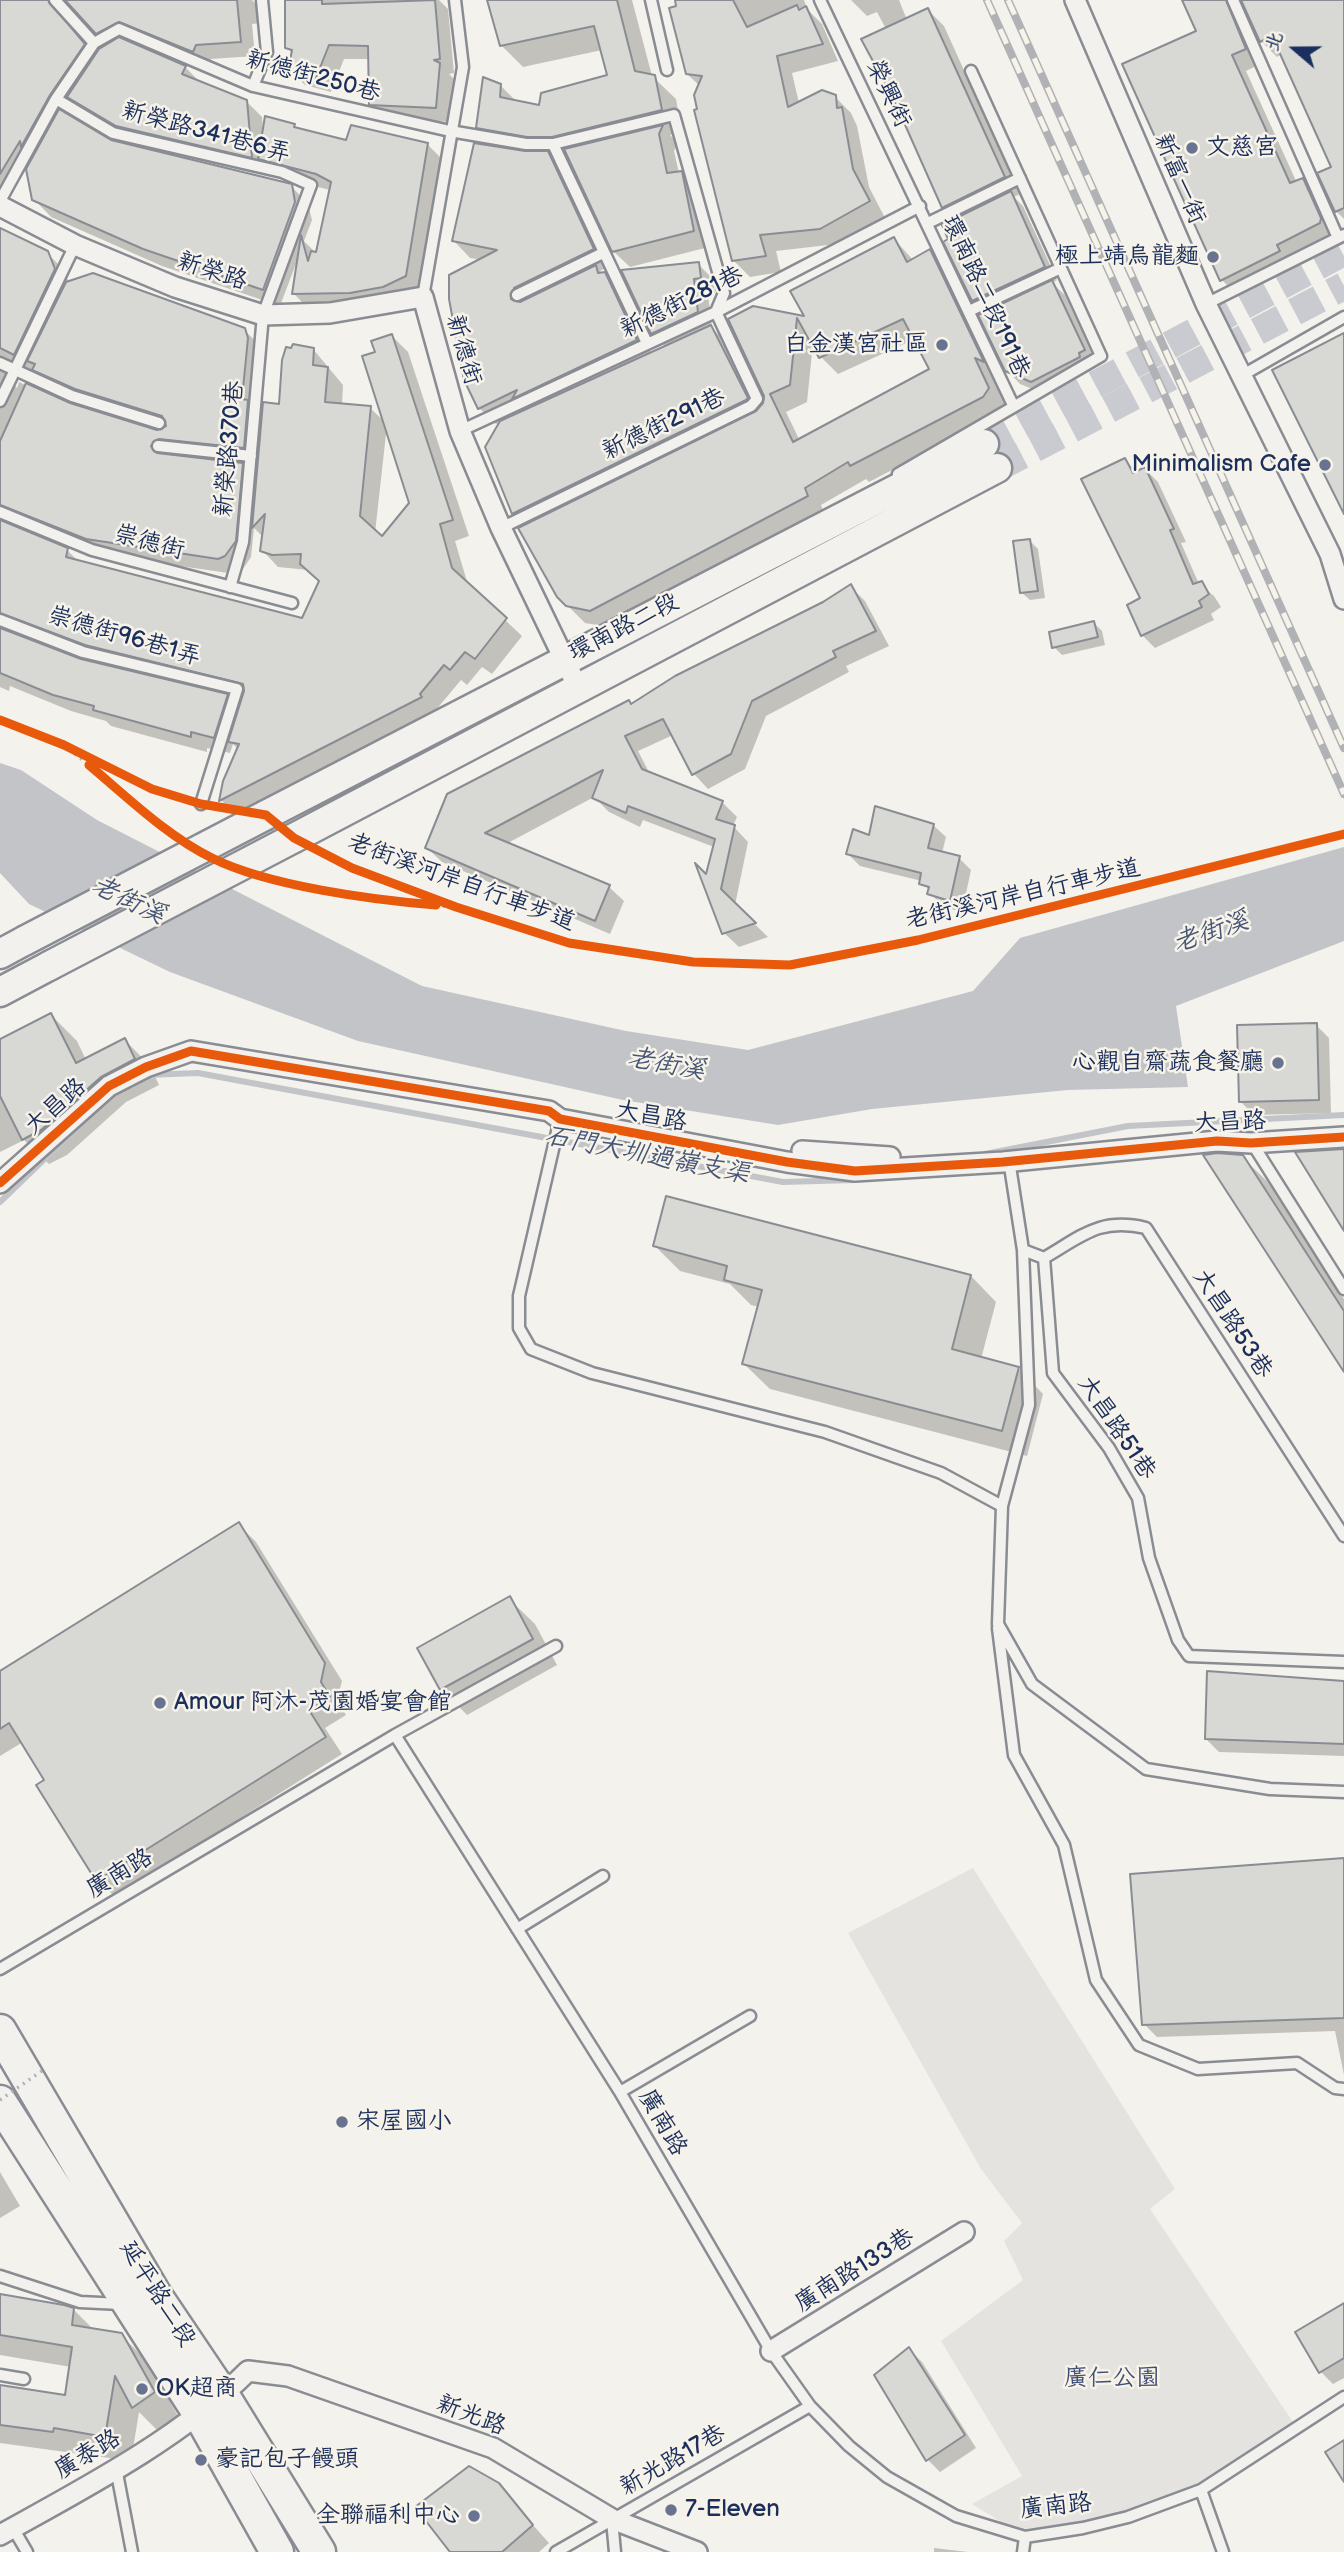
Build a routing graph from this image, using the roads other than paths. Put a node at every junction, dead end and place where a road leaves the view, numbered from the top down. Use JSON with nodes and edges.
{"nodes":[{"id":1,"x":55,"y":0,"type":"edge"},
{"id":2,"x":262,"y":0,"type":"edge"},
{"id":3,"x":455,"y":0,"type":"edge"},
{"id":4,"x":651,"y":0,"type":"edge"},
{"id":5,"x":820,"y":0,"type":"edge"},
{"id":6,"x":1075,"y":0,"type":"edge"},
{"id":7,"x":1233,"y":0,"type":"edge"},
{"id":8,"x":94,"y":43,"type":"junction"},
{"id":9,"x":667,"y":70,"type":"dead end"},
{"id":10,"x":971,"y":71,"type":"dead end"},
{"id":11,"x":253,"y":86,"type":"junction"},
{"id":12,"x":55,"y":99,"type":"junction"},
{"id":13,"x":450,"y":131,"type":"junction"},
{"id":14,"x":553,"y":144,"type":"junction"},
{"id":15,"x":1020,"y":178,"type":"junction"},
{"id":16,"x":311,"y":185,"type":"joint"},
{"id":17,"x":0,"y":204,"type":"edge"},
{"id":18,"x":919,"y":206,"type":"junction"},
{"id":19,"x":928,"y":223,"type":"junction"},
{"id":20,"x":1341,"y":236,"type":"edge"},
{"id":21,"x":75,"y":246,"type":"junction"},
{"id":22,"x":603,"y":253,"type":"junction"},
{"id":23,"x":1061,"y":268,"type":"junction"},
{"id":24,"x":517,"y":295,"type":"dead end"},
{"id":25,"x":423,"y":297,"type":"junction"},
{"id":26,"x":1206,"y":304,"type":"junction"},
{"id":27,"x":969,"y":311,"type":"junction"},
{"id":28,"x":716,"y":312,"type":"junction"},
{"id":29,"x":263,"y":315,"type":"junction"},
{"id":30,"x":1344,"y":317,"type":"edge"},
{"id":31,"x":647,"y":343,"type":"junction"},
{"id":32,"x":0,"y":363,"type":"edge"},
{"id":33,"x":16,"y":369,"type":"junction"},
{"id":34,"x":1241,"y":376,"type":"junction"},
{"id":35,"x":0,"y":401,"type":"edge"},
{"id":36,"x":1013,"y":405,"type":"junction"},
{"id":37,"x":159,"y":423,"type":"dead end"},
{"id":38,"x":460,"y":431,"type":"junction"},
{"id":39,"x":158,"y":446,"type":"dead end"},
{"id":40,"x":251,"y":456,"type":"junction"},
{"id":41,"x":991,"y":456,"type":"tunnel mouth"},
{"id":42,"x":0,"y":512,"type":"edge"},
{"id":43,"x":501,"y":528,"type":"junction"},
{"id":44,"x":846,"y":532,"type":"junction"},
{"id":45,"x":1337,"y":553,"type":"edge"},
{"id":46,"x":230,"y":587,"type":"junction"},
{"id":47,"x":1344,"y":599,"type":"edge"},
{"id":48,"x":292,"y":603,"type":"dead end"},
{"id":49,"x":0,"y":620,"type":"edge"},
{"id":50,"x":564,"y":658,"type":"junction"},
{"id":51,"x":579,"y":690,"type":"junction"},
{"id":52,"x":201,"y":804,"type":"dead end"},
{"id":53,"x":12,"y":948,"type":"edge"},
{"id":54,"x":0,"y":992,"type":"edge"},
{"id":55,"x":555,"y":1115,"type":"junction"},
{"id":56,"x":1344,"y":1137,"type":"edge"},
{"id":57,"x":1251,"y":1143,"type":"junction"},
{"id":58,"x":1009,"y":1160,"type":"junction"},
{"id":59,"x":0,"y":1183,"type":"edge"},
{"id":60,"x":1023,"y":1250,"type":"junction"},
{"id":61,"x":1044,"y":1258,"type":"junction"},
{"id":62,"x":1344,"y":1289,"type":"edge"},
{"id":63,"x":1002,"y":1506,"type":"junction"},
{"id":64,"x":1344,"y":1536,"type":"edge"},
{"id":65,"x":998,"y":1624,"type":"junction"},
{"id":66,"x":556,"y":1646,"type":"dead end"},
{"id":67,"x":1344,"y":1662,"type":"edge"},
{"id":68,"x":395,"y":1735,"type":"junction"},
{"id":69,"x":1344,"y":1792,"type":"edge"},
{"id":70,"x":603,"y":1876,"type":"dead end"},
{"id":71,"x":517,"y":1929,"type":"junction"},
{"id":72,"x":0,"y":1969,"type":"edge"},
{"id":73,"x":750,"y":2016,"type":"dead end"},
{"id":74,"x":0,"y":2031,"type":"edge"},
{"id":75,"x":1344,"y":2089,"type":"edge"},
{"id":76,"x":620,"y":2092,"type":"junction"},
{"id":77,"x":0,"y":2101,"type":"edge"},
{"id":78,"x":964,"y":2232,"type":"dead end"},
{"id":79,"x":0,"y":2276,"type":"edge"},
{"id":80,"x":141,"y":2299,"type":"junction"},
{"id":81,"x":771,"y":2351,"type":"junction"},
{"id":82,"x":0,"y":2375,"type":"edge"},
{"id":83,"x":24,"y":2378,"type":"dead end"},
{"id":84,"x":1344,"y":2397,"type":"edge"},
{"id":85,"x":211,"y":2405,"type":"junction"},
{"id":86,"x":810,"y":2406,"type":"junction"},
{"id":87,"x":116,"y":2468,"type":"junction"},
{"id":88,"x":1201,"y":2490,"type":"junction"},
{"id":89,"x":612,"y":2519,"type":"junction"},
{"id":90,"x":6,"y":2531,"type":"edge"},
{"id":91,"x":1025,"y":2537,"type":"junction"},
{"id":92,"x":27,"y":2552,"type":"edge"},
{"id":93,"x":132,"y":2552,"type":"edge"},
{"id":94,"x":276,"y":2552,"type":"edge"},
{"id":95,"x":319,"y":2552,"type":"edge"},
{"id":96,"x":556,"y":2552,"type":"edge"},
{"id":97,"x":615,"y":2552,"type":"edge"},
{"id":98,"x":697,"y":2552,"type":"edge"},
{"id":99,"x":1023,"y":2552,"type":"edge"},
{"id":100,"x":1223,"y":2552,"type":"edge"}],
"edges":[{"from":1,"to":8,"type":"lane"},
{"from":2,"to":11,"type":"lane"},
{"from":3,"to":13,"type":"lane","name":"新德街"},
{"from":4,"to":9,"type":"lane"},
{"from":5,"to":18,"type":"lane","name":"榮興街"},
{"from":6,"to":26,"type":"street","name":"新富一街"},
{"from":7,"to":20,"type":"lane"},
{"from":8,"to":11,"type":"lane","name":"新德街250巷"},
{"from":8,"to":12,"type":"lane"},
{"from":10,"to":15,"type":"lane"},
{"from":11,"to":13,"type":"lane","name":"新德街250巷"},
{"from":12,"to":16,"type":"lane","name":"新榮路341巷6弄"},
{"from":12,"to":17,"type":"lane"},
{"from":13,"to":14,"type":"lane","name":"新德街250巷"},
{"from":13,"to":25,"type":"lane","name":"新德街"},
{"from":14,"to":22,"type":"lane"},
{"from":14,"to":28,"type":"lane","name":"新德街250巷"},
{"from":15,"to":19,"type":"lane"},
{"from":15,"to":23,"type":"lane"},
{"from":16,"to":29,"type":"lane","name":"新榮路370巷"},
{"from":17,"to":21,"type":"street","name":"新榮路"},
{"from":18,"to":19,"type":"lane","name":"環南路二段191巷"},
{"from":18,"to":28,"type":"lane","name":"新德街281巷"},
{"from":19,"to":27,"type":"lane","name":"環南路二段191巷"},
{"from":20,"to":26,"type":"lane"},
{"from":21,"to":29,"type":"street","name":"新榮路"},
{"from":21,"to":33,"type":"lane"},
{"from":22,"to":24,"type":"lane"},
{"from":22,"to":31,"type":"lane"},
{"from":23,"to":27,"type":"lane"},
{"from":23,"to":36,"type":"lane"},
{"from":25,"to":29,"type":"street","name":"新榮路"},
{"from":25,"to":38,"type":"street","name":"新德街"},
{"from":26,"to":34,"type":"street","name":"新富一街"},
{"from":27,"to":36,"type":"lane","name":"環南路二段191巷"},
{"from":28,"to":31,"type":"lane","name":"新德街281巷"},
{"from":28,"to":43,"type":"lane","name":"新德街291巷"},
{"from":29,"to":40,"type":"lane","name":"新榮路370巷"},
{"from":30,"to":34,"type":"lane"},
{"from":31,"to":38,"type":"lane","name":"新德街281巷"},
{"from":32,"to":33,"type":"lane"},
{"from":33,"to":35,"type":"lane"},
{"from":33,"to":37,"type":"lane"},
{"from":34,"to":45,"type":"street","name":"新富一街"},
{"from":36,"to":44,"type":"lane"},
{"from":38,"to":43,"type":"street","name":"新德街"},
{"from":39,"to":40,"type":"lane"},
{"from":40,"to":46,"type":"lane","name":"新榮路370巷"},
{"from":41,"to":44,"type":"main road","name":"環南路二段"},
{"from":42,"to":46,"type":"lane","name":"崇德街"},
{"from":43,"to":50,"type":"street","name":"新德街"},
{"from":44,"to":50,"type":"main road","name":"環南路二段"},
{"from":44,"to":51,"type":"main road","name":"環南路二段"},
{"from":45,"to":47,"type":"street","name":"新富一街"},
{"from":46,"to":48,"type":"lane","name":"崇德街"},
{"from":49,"to":52,"type":"lane","name":"崇德街96巷1弄"},
{"from":50,"to":51,"type":"street","name":"新德街"},
{"from":50,"to":53,"type":"main road","name":"環南路二段","bridge":true},
{"from":51,"to":54,"type":"main road","name":"環南路二段","bridge":true},
{"from":55,"to":58,"type":"street","name":"大昌路"},
{"from":55,"to":59,"type":"street","name":"大昌路"},
{"from":55,"to":63,"type":"lane"},
{"from":56,"to":57,"type":"street","name":"大昌路"},
{"from":57,"to":58,"type":"street","name":"大昌路"},
{"from":57,"to":62,"type":"lane"},
{"from":58,"to":60,"type":"lane"},
{"from":60,"to":61,"type":"lane"},
{"from":60,"to":63,"type":"lane"},
{"from":61,"to":64,"type":"lane","name":"大昌路53巷"},
{"from":61,"to":67,"type":"lane","name":"大昌路51巷"},
{"from":63,"to":65,"type":"lane"},
{"from":65,"to":69,"type":"lane"},
{"from":65,"to":75,"type":"lane"},
{"from":66,"to":68,"type":"lane"},
{"from":68,"to":71,"type":"lane","name":"廣南路"},
{"from":68,"to":72,"type":"lane","name":"廣南路"},
{"from":70,"to":71,"type":"lane"},
{"from":71,"to":76,"type":"lane","name":"廣南路"},
{"from":73,"to":76,"type":"lane"},
{"from":74,"to":80,"type":"main road","name":"延平路二段"},
{"from":76,"to":81,"type":"lane","name":"廣南路"},
{"from":77,"to":80,"type":"main road","name":"延平路二段"},
{"from":78,"to":81,"type":"street","name":"廣南路133巷"},
{"from":79,"to":80,"type":"lane"},
{"from":80,"to":85,"type":"main road","name":"延平路二段"},
{"from":81,"to":86,"type":"lane","name":"廣南路"},
{"from":82,"to":83,"type":"lane"},
{"from":84,"to":88,"type":"lane","name":"廣南路"},
{"from":85,"to":87,"type":"street","name":"廣泰路"},
{"from":85,"to":89,"type":"street","name":"新光路"},
{"from":85,"to":94,"type":"main road","name":"延平路二段"},
{"from":85,"to":95,"type":"main road","name":"延平路二段"},
{"from":86,"to":89,"type":"lane","name":"新光路17巷"},
{"from":86,"to":91,"type":"lane","name":"廣南路"},
{"from":87,"to":90,"type":"street","name":"廣泰路"},
{"from":87,"to":93,"type":"lane"},
{"from":88,"to":91,"type":"lane","name":"廣南路"},
{"from":88,"to":100,"type":"lane"},
{"from":89,"to":96,"type":"lane","name":"新光路17巷"},
{"from":89,"to":97,"type":"lane"},
{"from":89,"to":98,"type":"street","name":"新光路"},
{"from":90,"to":92,"type":"lane"},
{"from":91,"to":99,"type":"lane"}]}
